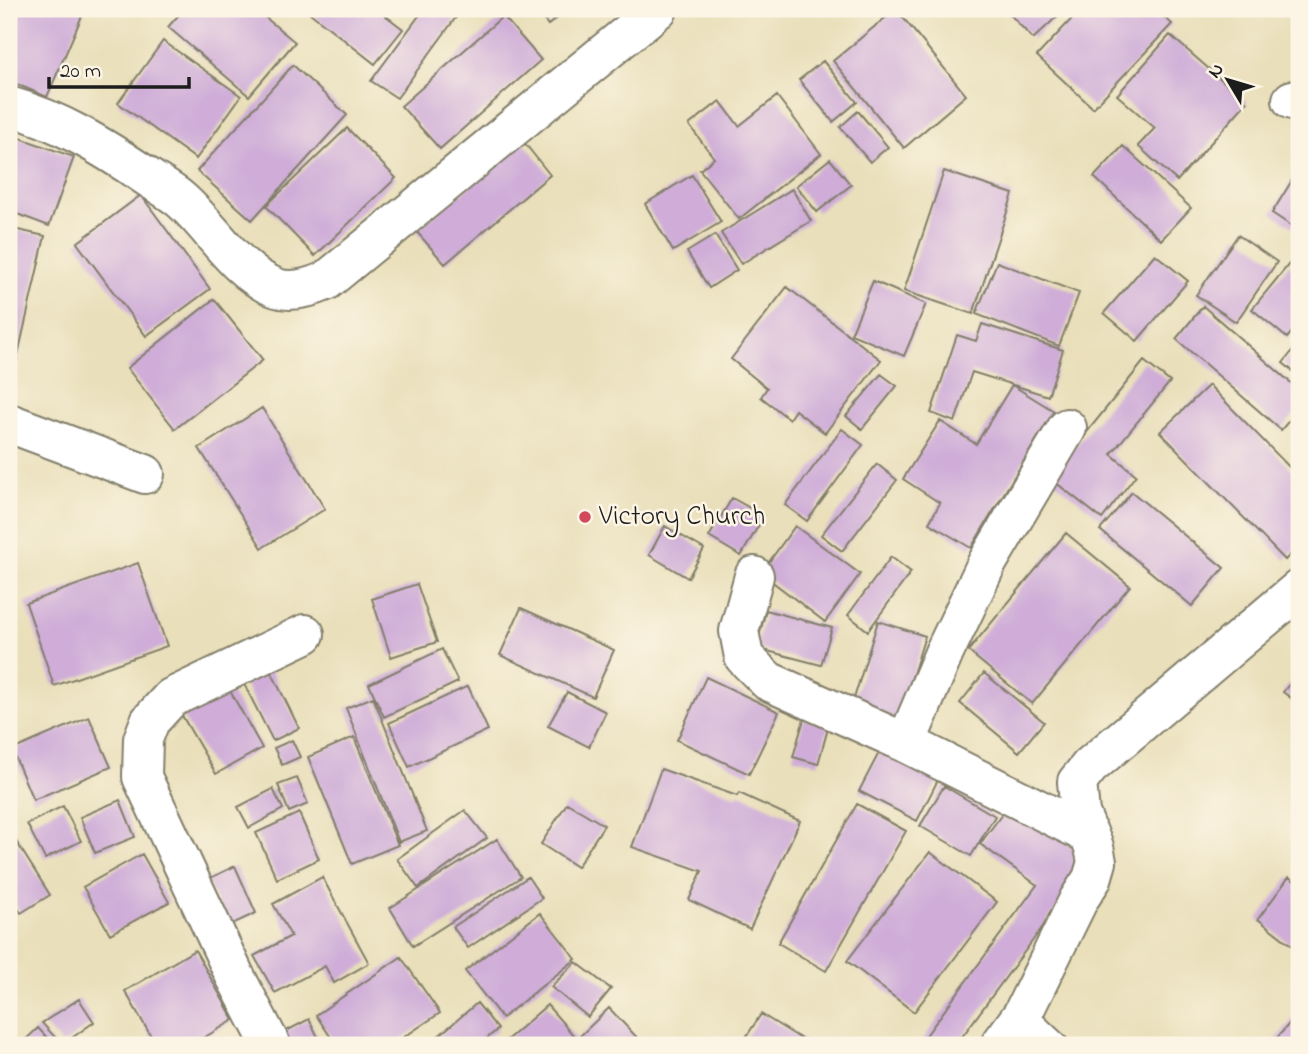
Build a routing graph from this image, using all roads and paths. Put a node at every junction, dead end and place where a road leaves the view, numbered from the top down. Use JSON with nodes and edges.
{"nodes":[{"id":1,"x":658,"y":9,"type":"edge"},
{"id":2,"x":9,"y":106,"type":"edge"},
{"id":3,"x":9,"y":423,"type":"edge"},
{"id":4,"x":1067,"y":428,"type":"dead end"},
{"id":5,"x":145,"y":474,"type":"dead end"},
{"id":6,"x":754,"y":576,"type":"dead end"},
{"id":7,"x":1299,"y":589,"type":"edge"},
{"id":8,"x":305,"y":634,"type":"dead end"},
{"id":9,"x":906,"y":743,"type":"junction"},
{"id":10,"x":1088,"y":834,"type":"junction"},
{"id":11,"x":1022,"y":1015,"type":"junction"},
{"id":12,"x":271,"y":1045,"type":"edge"},
{"id":13,"x":1000,"y":1045,"type":"edge"},
{"id":14,"x":1054,"y":1045,"type":"edge"}],
"edges":[{"from":1,"to":2,"type":"street"},
{"from":3,"to":5,"type":"street"},
{"from":4,"to":9,"type":"street"},
{"from":6,"to":9,"type":"street"},
{"from":7,"to":10,"type":"street"},
{"from":8,"to":12,"type":"street"},
{"from":9,"to":10,"type":"street"},
{"from":10,"to":11,"type":"street"},
{"from":11,"to":13,"type":"street"},
{"from":11,"to":14,"type":"lane"}]}
